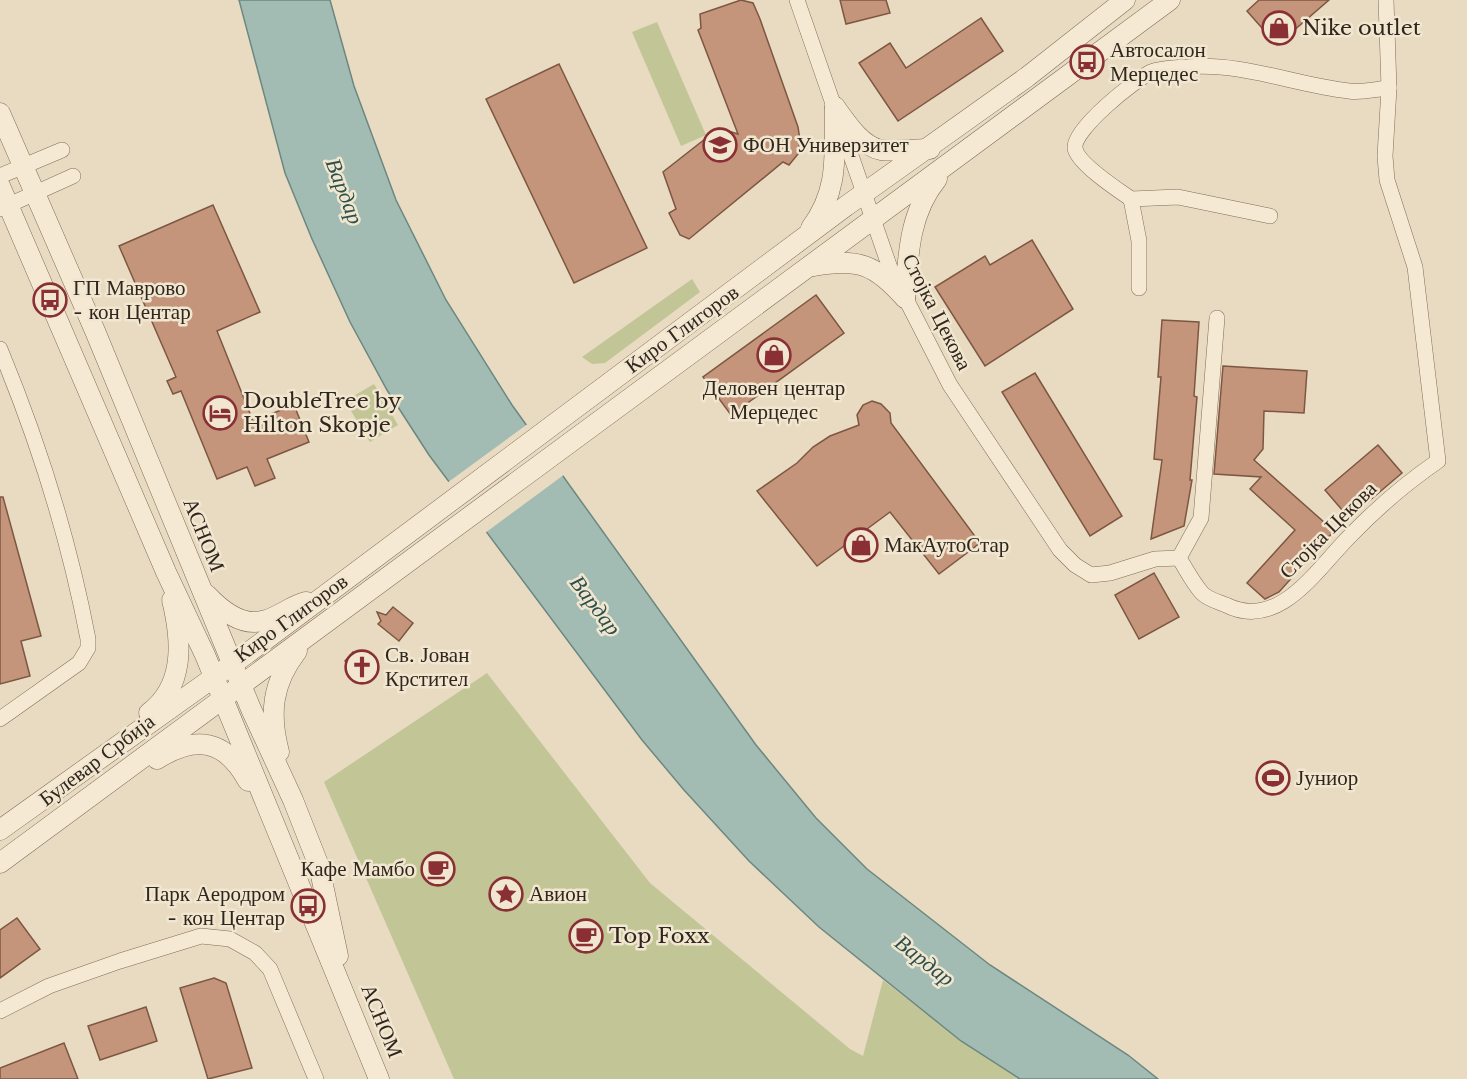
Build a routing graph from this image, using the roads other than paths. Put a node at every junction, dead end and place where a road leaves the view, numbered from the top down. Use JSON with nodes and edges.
{"nodes":[{"id":1,"x":797,"y":0,"type":"edge"},
{"id":2,"x":1125,"y":0,"type":"edge"},
{"id":3,"x":1170,"y":0,"type":"edge"},
{"id":4,"x":1386,"y":0,"type":"edge"},
{"id":5,"x":1389,"y":88,"type":"junction"},
{"id":6,"x":835,"y":107,"type":"junction"},
{"id":7,"x":0,"y":113,"type":"edge"},
{"id":8,"x":930,"y":148,"type":"junction"},
{"id":9,"x":62,"y":150,"type":"dead end"},
{"id":10,"x":954,"y":158,"type":"junction"},
{"id":11,"x":22,"y":166,"type":"junction"},
{"id":12,"x":0,"y":176,"type":"edge"},
{"id":13,"x":73,"y":176,"type":"dead end"},
{"id":14,"x":0,"y":186,"type":"edge"},
{"id":15,"x":34,"y":194,"type":"junction"},
{"id":16,"x":864,"y":194,"type":"junction"},
{"id":17,"x":1131,"y":199,"type":"junction"},
{"id":18,"x":4,"y":208,"type":"edge"},
{"id":19,"x":1270,"y":216,"type":"dead end"},
{"id":20,"x":873,"y":221,"type":"junction"},
{"id":21,"x":797,"y":245,"type":"junction"},
{"id":22,"x":809,"y":267,"type":"junction"},
{"id":23,"x":1139,"y":288,"type":"dead end"},
{"id":24,"x":904,"y":298,"type":"junction"},
{"id":25,"x":1217,"y":318,"type":"dead end"},
{"id":26,"x":0,"y":349,"type":"edge"},
{"id":27,"x":1179,"y":558,"type":"junction"},
{"id":28,"x":166,"y":572,"type":"junction"},
{"id":29,"x":200,"y":587,"type":"junction"},
{"id":30,"x":326,"y":596,"type":"junction"},
{"id":31,"x":310,"y":635,"type":"junction"},
{"id":32,"x":233,"y":664,"type":"junction"},
{"id":33,"x":215,"y":678,"type":"junction"},
{"id":34,"x":241,"y":684,"type":"junction"},
{"id":35,"x":223,"y":697,"type":"junction"},
{"id":36,"x":0,"y":719,"type":"edge"},
{"id":37,"x":77,"y":775,"type":"junction"},
{"id":38,"x":91,"y":794,"type":"junction"},
{"id":39,"x":293,"y":800,"type":"junction"},
{"id":40,"x":0,"y":830,"type":"edge"},
{"id":41,"x":0,"y":863,"type":"edge"},
{"id":42,"x":292,"y":868,"type":"junction"},
{"id":43,"x":340,"y":981,"type":"junction"},
{"id":44,"x":0,"y":1011,"type":"edge"},
{"id":45,"x":316,"y":1079,"type":"edge"},
{"id":46,"x":379,"y":1079,"type":"edge"}],
"edges":[{"from":1,"to":6,"type":"street","name":"Стојка Цекова"},
{"from":2,"to":8,"type":"street","name":"Киро Глигоров"},
{"from":3,"to":10,"type":"street","name":"Киро Глигоров"},
{"from":4,"to":5,"type":"street","name":"Стојка Цекова"},
{"from":5,"to":17,"type":"street"},
{"from":5,"to":27,"type":"street","name":"Стојка Цекова"},
{"from":6,"to":8,"type":"street"},
{"from":6,"to":16,"type":"street","name":"Стојка Цекова"},
{"from":6,"to":21,"type":"street"},
{"from":7,"to":11,"type":"street","name":"АСНОМ"},
{"from":8,"to":16,"type":"street","name":"Киро Глигоров"},
{"from":9,"to":11,"type":"street"},
{"from":10,"to":20,"type":"street","name":"Киро Глигоров"},
{"from":10,"to":24,"type":"street"},
{"from":11,"to":12,"type":"street"},
{"from":11,"to":15,"type":"street","name":"АСНОМ"},
{"from":13,"to":15,"type":"street"},
{"from":14,"to":18,"type":"street","name":"АСНОМ"},
{"from":15,"to":18,"type":"street"},
{"from":15,"to":29,"type":"street","name":"АСНОМ"},
{"from":16,"to":20,"type":"street","name":"Стојка Цекова"},
{"from":16,"to":21,"type":"street","name":"Киро Глигоров"},
{"from":17,"to":19,"type":"street"},
{"from":17,"to":23,"type":"street"},
{"from":18,"to":28,"type":"street","name":"АСНОМ"},
{"from":20,"to":22,"type":"street","name":"Киро Глигоров"},
{"from":20,"to":24,"type":"street","name":"Стојка Цекова"},
{"from":21,"to":30,"type":"street","name":"Киро Глигоров"},
{"from":22,"to":24,"type":"street"},
{"from":22,"to":31,"type":"street","name":"Киро Глигоров"},
{"from":24,"to":27,"type":"street","name":"Стојка Цекова"},
{"from":25,"to":27,"type":"street"},
{"from":26,"to":36,"type":"street"},
{"from":28,"to":33,"type":"street","name":"АСНОМ"},
{"from":28,"to":37,"type":"street"},
{"from":29,"to":30,"type":"street"},
{"from":29,"to":32,"type":"street","name":"АСНОМ"},
{"from":30,"to":32,"type":"street","name":"Киро Глигоров"},
{"from":31,"to":34,"type":"street","name":"Киро Глигоров"},
{"from":31,"to":39,"type":"street"},
{"from":32,"to":33,"type":"street","name":"Киро Глигоров"},
{"from":32,"to":34,"type":"street","name":"АСНОМ"},
{"from":33,"to":35,"type":"street","name":"АСНОМ"},
{"from":33,"to":37,"type":"street","name":"Булевар Србија"},
{"from":34,"to":35,"type":"street","name":"Киро Глигоров"},
{"from":34,"to":39,"type":"street","name":"АСНОМ"},
{"from":35,"to":38,"type":"street","name":"Булевар Србија"},
{"from":35,"to":42,"type":"street","name":"АСНОМ"},
{"from":37,"to":40,"type":"street","name":"Булевар Србија"},
{"from":38,"to":41,"type":"street","name":"Булевар Србија"},
{"from":38,"to":42,"type":"street"},
{"from":39,"to":43,"type":"street","name":"АСНОМ"},
{"from":42,"to":43,"type":"street","name":"АСНОМ"},
{"from":43,"to":46,"type":"street","name":"АСНОМ"},
{"from":44,"to":45,"type":"street"}]}
